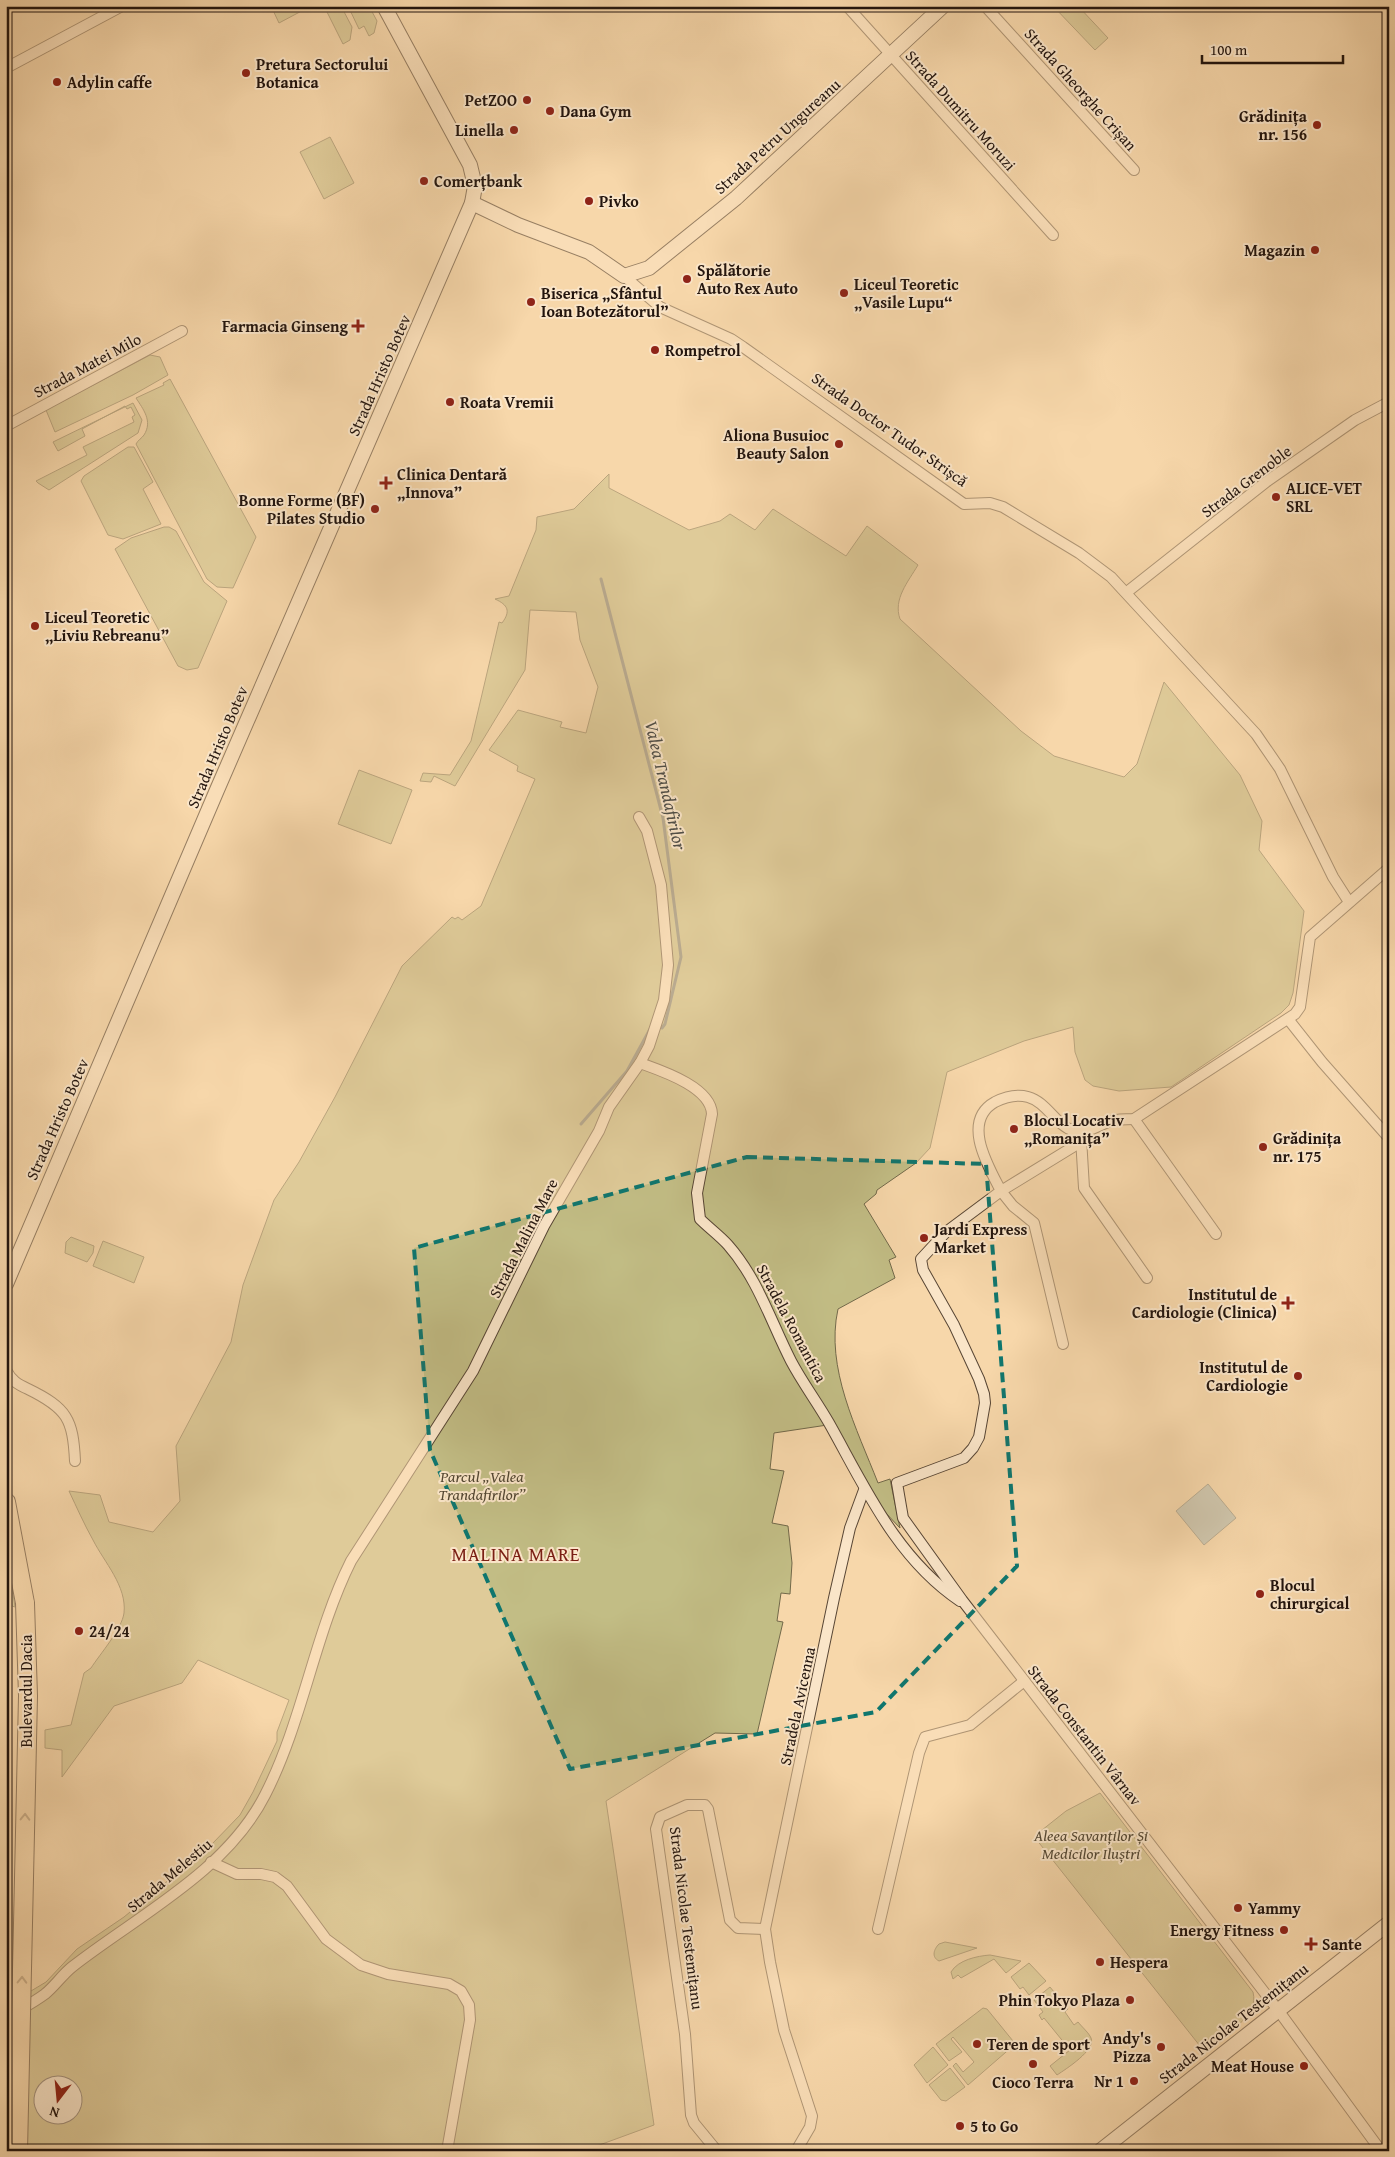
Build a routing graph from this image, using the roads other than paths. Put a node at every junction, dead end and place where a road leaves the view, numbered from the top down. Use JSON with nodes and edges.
{"nodes":[{"id":1,"x":122,"y":6,"type":"edge"},
{"id":2,"x":384,"y":6,"type":"edge"},
{"id":3,"x":847,"y":6,"type":"edge"},
{"id":4,"x":943,"y":6,"type":"edge"},
{"id":5,"x":985,"y":6,"type":"edge"},
{"id":6,"x":891,"y":55,"type":"junction"},
{"id":7,"x":6,"y":68,"type":"edge"},
{"id":8,"x":1134,"y":170,"type":"dead end"},
{"id":9,"x":472,"y":203,"type":"junction"},
{"id":10,"x":1053,"y":234,"type":"dead end"},
{"id":11,"x":624,"y":276,"type":"junction"},
{"id":12,"x":182,"y":331,"type":"dead end"},
{"id":13,"x":1389,"y":402,"type":"edge"},
{"id":14,"x":6,"y":426,"type":"edge"},
{"id":15,"x":1127,"y":592,"type":"junction"},
{"id":16,"x":639,"y":817,"type":"dead end"},
{"id":17,"x":1389,"y":868,"type":"edge"},
{"id":18,"x":1349,"y":902,"type":"junction"},
{"id":19,"x":1288,"y":1019,"type":"junction"},
{"id":20,"x":640,"y":1063,"type":"junction"},
{"id":21,"x":1134,"y":1119,"type":"junction"},
{"id":22,"x":1081,"y":1137,"type":"junction"},
{"id":23,"x":1389,"y":1138,"type":"edge"},
{"id":24,"x":1001,"y":1191,"type":"junction"},
{"id":25,"x":1216,"y":1234,"type":"dead end"},
{"id":26,"x":1147,"y":1278,"type":"dead end"},
{"id":27,"x":6,"y":1284,"type":"edge"},
{"id":28,"x":1063,"y":1344,"type":"dead end"},
{"id":29,"x":6,"y":1370,"type":"edge"},
{"id":30,"x":75,"y":1461,"type":"dead end"},
{"id":31,"x":864,"y":1490,"type":"junction"},
{"id":32,"x":6,"y":1502,"type":"edge"},
{"id":33,"x":966,"y":1606,"type":"junction"},
{"id":34,"x":317,"y":1653,"type":"joint"},
{"id":35,"x":1024,"y":1681,"type":"junction"},
{"id":36,"x":212,"y":1862,"type":"junction"},
{"id":37,"x":1389,"y":1923,"type":"edge"},
{"id":38,"x":766,"y":1929,"type":"junction"},
{"id":39,"x":878,"y":1929,"type":"dead end"},
{"id":40,"x":1278,"y":2010,"type":"junction"},
{"id":41,"x":6,"y":2018,"type":"edge"},
{"id":42,"x":18,"y":2151,"type":"edge"},
{"id":43,"x":447,"y":2151,"type":"edge"},
{"id":44,"x":717,"y":2151,"type":"edge"},
{"id":45,"x":796,"y":2151,"type":"edge"},
{"id":46,"x":1100,"y":2151,"type":"edge"},
{"id":47,"x":1381,"y":2151,"type":"edge"}],
"edges":[{"from":1,"to":7,"type":"street"},
{"from":2,"to":9,"type":"main road","name":"Strada Hristo Botev"},
{"from":3,"to":6,"type":"street","name":"Strada Dumitru Moruzi"},
{"from":4,"to":6,"type":"main road","name":"Strada Petru Ungureanu"},
{"from":5,"to":8,"type":"street","name":"Strada Gheorghe Crișan"},
{"from":6,"to":10,"type":"street","name":"Strada Dumitru Moruzi"},
{"from":6,"to":11,"type":"main road","name":"Strada Petru Ungureanu"},
{"from":9,"to":11,"type":"main road","name":"Strada Doctor Tudor Strișcă"},
{"from":9,"to":27,"type":"main road","name":"Strada Hristo Botev"},
{"from":11,"to":15,"type":"street","name":"Strada Doctor Tudor Strișcă"},
{"from":12,"to":14,"type":"street","name":"Strada Matei Milo"},
{"from":13,"to":15,"type":"street","name":"Strada Grenoble"},
{"from":15,"to":18,"type":"street","name":"Strada Doctor Tudor Strișcă"},
{"from":16,"to":20,"type":"street","name":"Strada Malina Mare"},
{"from":17,"to":18,"type":"street"},
{"from":18,"to":19,"type":"street"},
{"from":19,"to":21,"type":"street"},
{"from":19,"to":23,"type":"street"},
{"from":20,"to":31,"type":"street","name":"Stradela Romantica"},
{"from":20,"to":34,"type":"street","name":"Strada Malina Mare"},
{"from":21,"to":22,"type":"street"},
{"from":21,"to":25,"type":"street"},
{"from":22,"to":24,"type":"street"},
{"from":22,"to":24,"type":"street"},
{"from":22,"to":26,"type":"street"},
{"from":24,"to":28,"type":"street"},
{"from":24,"to":33,"type":"street","name":"Strada Constantin Vârnav"},
{"from":29,"to":30,"type":"street"},
{"from":31,"to":33,"type":"street","name":"Stradela Romantica"},
{"from":31,"to":38,"type":"street","name":"Stradela Avicenna"},
{"from":42,"to":32,"type":"highway","name":"Bulevardul Dacia","one_way":true,"bridge":true},
{"from":33,"to":35,"type":"street","name":"Strada Constantin Vârnav"},
{"from":34,"to":36,"type":"street","name":"Strada Melestiu"},
{"from":35,"to":39,"type":"street"},
{"from":35,"to":40,"type":"street","name":"Strada Constantin Vârnav"},
{"from":36,"to":41,"type":"street","name":"Strada Melestiu"},
{"from":36,"to":43,"type":"street"},
{"from":37,"to":40,"type":"main road","name":"Strada Nicolae Testemițanu"},
{"from":38,"to":44,"type":"street","name":"Strada Nicolae Testemițanu"},
{"from":38,"to":45,"type":"street"},
{"from":40,"to":46,"type":"main road","name":"Strada Nicolae Testemițanu"},
{"from":40,"to":47,"type":"street","name":"Strada Constantin Vârnav"}]}
